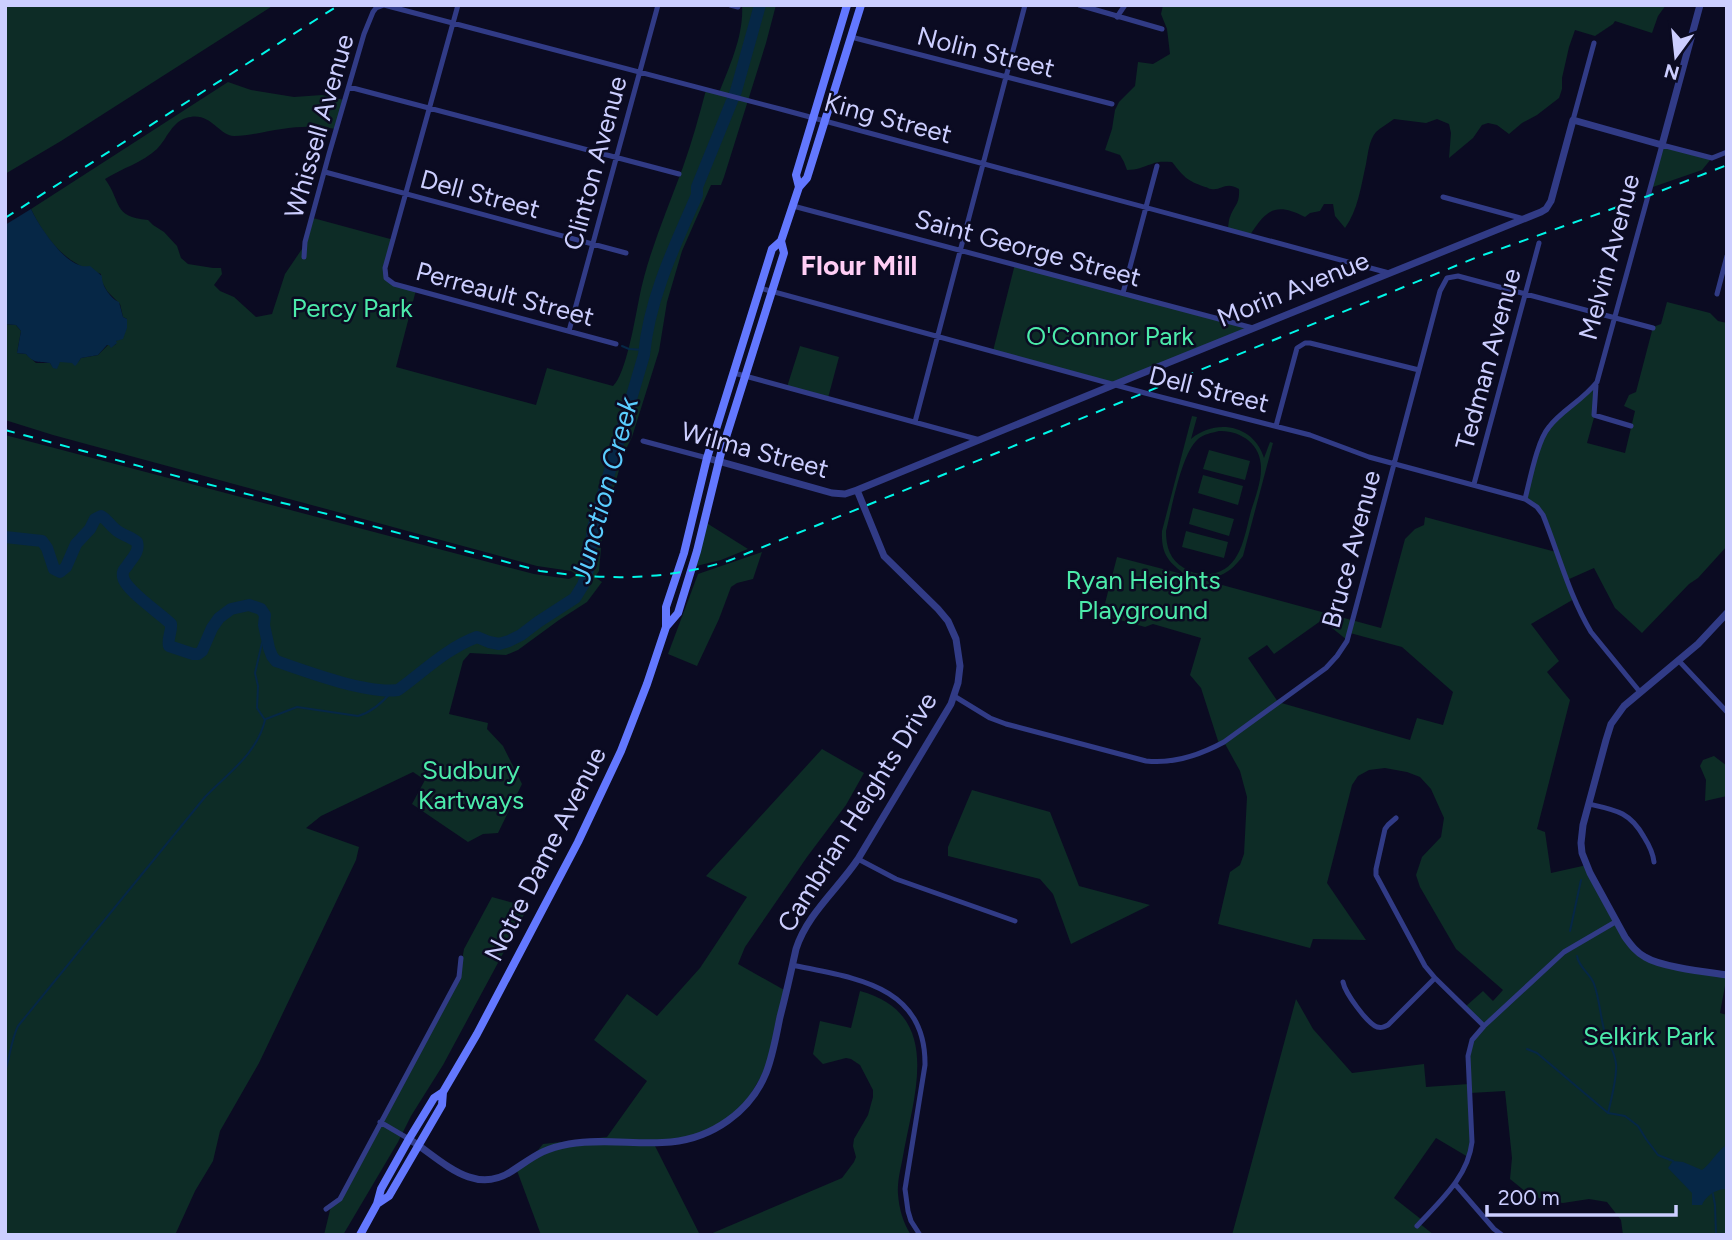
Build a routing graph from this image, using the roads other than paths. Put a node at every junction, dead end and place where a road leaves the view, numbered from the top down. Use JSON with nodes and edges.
{"nodes":[{"id":1,"x":458,"y":5,"type":"edge"},
{"id":2,"x":658,"y":5,"type":"edge"},
{"id":3,"x":730,"y":5,"type":"edge"},
{"id":4,"x":847,"y":5,"type":"edge"},
{"id":5,"x":861,"y":5,"type":"edge"},
{"id":6,"x":1025,"y":5,"type":"edge"},
{"id":7,"x":1079,"y":5,"type":"edge"},
{"id":8,"x":1125,"y":5,"type":"edge"},
{"id":9,"x":1700,"y":5,"type":"edge"},
{"id":10,"x":738,"y":7,"type":"dead end"},
{"id":11,"x":376,"y":8,"type":"joint"},
{"id":12,"x":1117,"y":17,"type":"junction"},
{"id":13,"x":454,"y":23,"type":"junction"},
{"id":14,"x":1162,"y":29,"type":"dead end"},
{"id":15,"x":851,"y":37,"type":"junction"},
{"id":16,"x":1594,"y":43,"type":"dead end"},
{"id":17,"x":639,"y":72,"type":"junction"},
{"id":18,"x":1006,"y":77,"type":"junction"},
{"id":19,"x":349,"y":87,"type":"junction"},
{"id":20,"x":1112,"y":104,"type":"dead end"},
{"id":21,"x":430,"y":108,"type":"junction"},
{"id":22,"x":814,"y":119,"type":"junction"},
{"id":23,"x":1573,"y":120,"type":"junction"},
{"id":24,"x":825,"y":122,"type":"junction"},
{"id":25,"x":1662,"y":145,"type":"junction"},
{"id":26,"x":1727,"y":152,"type":"edge"},
{"id":27,"x":616,"y":158,"type":"junction"},
{"id":28,"x":983,"y":164,"type":"junction"},
{"id":29,"x":1157,"y":166,"type":"dead end"},
{"id":30,"x":324,"y":172,"type":"junction"},
{"id":31,"x":678,"y":174,"type":"dead end"},
{"id":32,"x":799,"y":187,"type":"junction"},
{"id":33,"x":406,"y":194,"type":"junction"},
{"id":34,"x":1443,"y":197,"type":"dead end"},
{"id":35,"x":793,"y":206,"type":"junction"},
{"id":36,"x":1146,"y":207,"type":"junction"},
{"id":37,"x":1524,"y":219,"type":"junction"},
{"id":38,"x":782,"y":241,"type":"junction"},
{"id":39,"x":1539,"y":243,"type":"dead end"},
{"id":40,"x":592,"y":244,"type":"junction"},
{"id":41,"x":960,"y":250,"type":"junction"},
{"id":42,"x":625,"y":253,"type":"dead end"},
{"id":43,"x":1727,"y":256,"type":"edge"},
{"id":44,"x":304,"y":257,"type":"dead end"},
{"id":45,"x":1389,"y":273,"type":"junction"},
{"id":46,"x":760,"y":288,"type":"junction"},
{"id":47,"x":772,"y":292,"type":"junction"},
{"id":48,"x":1123,"y":293,"type":"junction"},
{"id":49,"x":1525,"y":294,"type":"junction"},
{"id":50,"x":1717,"y":294,"type":"dead end"},
{"id":51,"x":1614,"y":318,"type":"junction"},
{"id":52,"x":1253,"y":328,"type":"junction"},
{"id":53,"x":1653,"y":328,"type":"dead end"},
{"id":54,"x":569,"y":331,"type":"junction"},
{"id":55,"x":937,"y":337,"type":"junction"},
{"id":56,"x":616,"y":344,"type":"dead end"},
{"id":57,"x":1419,"y":370,"type":"junction"},
{"id":58,"x":734,"y":373,"type":"junction"},
{"id":59,"x":745,"y":376,"type":"junction"},
{"id":60,"x":1597,"y":382,"type":"junction"},
{"id":61,"x":1114,"y":385,"type":"junction"},
{"id":62,"x":915,"y":422,"type":"junction"},
{"id":63,"x":1276,"y":426,"type":"junction"},
{"id":64,"x":1631,"y":426,"type":"dead end"},
{"id":65,"x":980,"y":440,"type":"junction"},
{"id":66,"x":643,"y":441,"type":"dead end"},
{"id":67,"x":707,"y":458,"type":"junction"},
{"id":68,"x":719,"y":462,"type":"junction"},
{"id":69,"x":1395,"y":464,"type":"junction"},
{"id":70,"x":1474,"y":484,"type":"junction"},
{"id":71,"x":857,"y":490,"type":"junction"},
{"id":72,"x":1525,"y":499,"type":"junction"},
{"id":73,"x":1727,"y":613,"type":"edge"},
{"id":74,"x":666,"y":627,"type":"junction"},
{"id":75,"x":1679,"y":661,"type":"junction"},
{"id":76,"x":1640,"y":692,"type":"junction"},
{"id":77,"x":954,"y":696,"type":"junction"},
{"id":78,"x":1727,"y":712,"type":"edge"},
{"id":79,"x":1589,"y":804,"type":"junction"},
{"id":80,"x":1396,"y":818,"type":"dead end"},
{"id":81,"x":858,"y":859,"type":"junction"},
{"id":82,"x":1654,"y":862,"type":"dead end"},
{"id":83,"x":1015,"y":921,"type":"dead end"},
{"id":84,"x":1616,"y":921,"type":"junction"},
{"id":85,"x":461,"y":958,"type":"dead end"},
{"id":86,"x":792,"y":965,"type":"junction"},
{"id":87,"x":1727,"y":975,"type":"edge"},
{"id":88,"x":1435,"y":978,"type":"junction"},
{"id":89,"x":1343,"y":982,"type":"dead end"},
{"id":90,"x":1483,"y":1026,"type":"junction"},
{"id":91,"x":443,"y":1092,"type":"junction"},
{"id":92,"x":380,"y":1122,"type":"junction"},
{"id":93,"x":409,"y":1139,"type":"junction"},
{"id":94,"x":419,"y":1145,"type":"junction"},
{"id":95,"x":1455,"y":1184,"type":"junction"},
{"id":96,"x":377,"y":1204,"type":"junction"},
{"id":97,"x":326,"y":1209,"type":"dead end"},
{"id":98,"x":1418,"y":1226,"type":"dead end"},
{"id":99,"x":360,"y":1235,"type":"edge"},
{"id":100,"x":920,"y":1235,"type":"edge"},
{"id":101,"x":1502,"y":1235,"type":"edge"}],
"edges":[{"from":1,"to":13,"type":"street"},
{"from":2,"to":17,"type":"street","name":"Clinton Avenue"},
{"from":3,"to":10,"type":"street"},
{"from":4,"to":22,"type":"main road","name":"Notre Dame Avenue"},
{"from":5,"to":15,"type":"main road","name":"Notre Dame Avenue"},
{"from":6,"to":18,"type":"street"},
{"from":7,"to":12,"type":"street"},
{"from":8,"to":12,"type":"street"},
{"from":9,"to":25,"type":"street","name":"Melvin Avenue"},
{"from":11,"to":13,"type":"street","name":"King Street"},
{"from":11,"to":19,"type":"street","name":"Whissell Avenue"},
{"from":12,"to":14,"type":"street"},
{"from":13,"to":17,"type":"street","name":"King Street"},
{"from":13,"to":21,"type":"street"},
{"from":15,"to":18,"type":"street","name":"Nolin Street"},
{"from":15,"to":24,"type":"main road","name":"Notre Dame Avenue"},
{"from":16,"to":23,"type":"street","name":"Morin Avenue"},
{"from":17,"to":22,"type":"street","name":"King Street"},
{"from":17,"to":27,"type":"street","name":"Clinton Avenue"},
{"from":18,"to":20,"type":"street","name":"Nolin Street"},
{"from":18,"to":28,"type":"street"},
{"from":19,"to":21,"type":"street"},
{"from":19,"to":30,"type":"street","name":"Whissell Avenue"},
{"from":21,"to":27,"type":"street"},
{"from":21,"to":33,"type":"street"},
{"from":22,"to":24,"type":"street","name":"King Street"},
{"from":22,"to":32,"type":"main road","name":"Notre Dame Avenue"},
{"from":23,"to":25,"type":"street"},
{"from":23,"to":37,"type":"street","name":"Morin Avenue"},
{"from":24,"to":28,"type":"street","name":"King Street"},
{"from":24,"to":32,"type":"main road","name":"Notre Dame Avenue"},
{"from":25,"to":26,"type":"street"},
{"from":25,"to":51,"type":"street","name":"Melvin Avenue"},
{"from":27,"to":31,"type":"street"},
{"from":27,"to":40,"type":"street","name":"Clinton Avenue"},
{"from":28,"to":36,"type":"street","name":"King Street"},
{"from":28,"to":41,"type":"street"},
{"from":29,"to":36,"type":"street"},
{"from":30,"to":33,"type":"street","name":"Dell Street"},
{"from":30,"to":44,"type":"street","name":"Whissell Avenue"},
{"from":32,"to":35,"type":"main road","name":"Notre Dame Avenue"},
{"from":33,"to":40,"type":"street","name":"Dell Street"},
{"from":33,"to":54,"type":"street","name":"Perreault Street"},
{"from":34,"to":37,"type":"street"},
{"from":35,"to":38,"type":"main road","name":"Notre Dame Avenue"},
{"from":35,"to":41,"type":"street","name":"Saint George Street"},
{"from":36,"to":45,"type":"street","name":"King Street"},
{"from":36,"to":48,"type":"street"},
{"from":37,"to":45,"type":"street","name":"Morin Avenue"},
{"from":38,"to":46,"type":"main road","name":"Notre Dame Avenue"},
{"from":38,"to":47,"type":"main road","name":"Notre Dame Avenue"},
{"from":39,"to":49,"type":"street","name":"Tedman Avenue"},
{"from":40,"to":42,"type":"street","name":"Dell Street"},
{"from":40,"to":54,"type":"street","name":"Clinton Avenue"},
{"from":41,"to":48,"type":"street","name":"Saint George Street"},
{"from":41,"to":55,"type":"street"},
{"from":43,"to":50,"type":"street"},
{"from":45,"to":52,"type":"street","name":"Morin Avenue"},
{"from":46,"to":47,"type":"street","name":"Dell Street"},
{"from":46,"to":58,"type":"main road","name":"Notre Dame Avenue"},
{"from":47,"to":55,"type":"street","name":"Dell Street"},
{"from":47,"to":59,"type":"main road","name":"Notre Dame Avenue"},
{"from":48,"to":52,"type":"street","name":"Saint George Street"},
{"from":49,"to":51,"type":"street"},
{"from":49,"to":57,"type":"street","name":"Bruce Avenue"},
{"from":49,"to":70,"type":"street","name":"Tedman Avenue"},
{"from":51,"to":53,"type":"street"},
{"from":51,"to":60,"type":"street","name":"Melvin Avenue"},
{"from":52,"to":61,"type":"street","name":"Morin Avenue"},
{"from":54,"to":56,"type":"street","name":"Perreault Street"},
{"from":55,"to":61,"type":"street","name":"Dell Street"},
{"from":55,"to":62,"type":"street"},
{"from":57,"to":63,"type":"street"},
{"from":57,"to":69,"type":"street","name":"Bruce Avenue"},
{"from":58,"to":59,"type":"street"},
{"from":58,"to":67,"type":"main road","name":"Notre Dame Avenue"},
{"from":59,"to":62,"type":"street"},
{"from":59,"to":68,"type":"main road","name":"Notre Dame Avenue"},
{"from":60,"to":64,"type":"street","name":"Melvin Avenue"},
{"from":60,"to":72,"type":"street"},
{"from":61,"to":63,"type":"street","name":"Dell Street"},
{"from":61,"to":65,"type":"street","name":"Morin Avenue"},
{"from":62,"to":65,"type":"street"},
{"from":63,"to":69,"type":"street","name":"Dell Street"},
{"from":65,"to":71,"type":"street","name":"Morin Avenue"},
{"from":66,"to":67,"type":"street","name":"Wilma Street"},
{"from":67,"to":68,"type":"street","name":"Wilma Street"},
{"from":67,"to":74,"type":"main road","name":"Notre Dame Avenue"},
{"from":68,"to":71,"type":"street","name":"Wilma Street"},
{"from":68,"to":74,"type":"main road","name":"Notre Dame Avenue"},
{"from":69,"to":70,"type":"street","name":"Dell Street"},
{"from":69,"to":77,"type":"street","name":"Bruce Avenue"},
{"from":70,"to":72,"type":"street","name":"Dell Street"},
{"from":71,"to":77,"type":"street","name":"Cambrian Heights Drive"},
{"from":72,"to":76,"type":"street"},
{"from":73,"to":75,"type":"street"},
{"from":74,"to":91,"type":"main road","name":"Notre Dame Avenue"},
{"from":75,"to":76,"type":"street"},
{"from":75,"to":78,"type":"street"},
{"from":76,"to":79,"type":"street"},
{"from":77,"to":81,"type":"street","name":"Cambrian Heights Drive"},
{"from":79,"to":82,"type":"street"},
{"from":79,"to":84,"type":"street"},
{"from":80,"to":88,"type":"street"},
{"from":81,"to":83,"type":"street"},
{"from":81,"to":86,"type":"street","name":"Cambrian Heights Drive"},
{"from":84,"to":87,"type":"street"},
{"from":84,"to":90,"type":"street"},
{"from":85,"to":92,"type":"street"},
{"from":86,"to":94,"type":"street","name":"Cambrian Heights Drive"},
{"from":86,"to":100,"type":"street"},
{"from":88,"to":89,"type":"street"},
{"from":88,"to":90,"type":"street"},
{"from":90,"to":95,"type":"street"},
{"from":91,"to":93,"type":"main road","name":"Notre Dame Avenue"},
{"from":91,"to":94,"type":"main road","name":"Notre Dame Avenue"},
{"from":92,"to":93,"type":"street"},
{"from":92,"to":97,"type":"street"},
{"from":93,"to":94,"type":"street","name":"Cambrian Heights Drive"},
{"from":93,"to":96,"type":"main road","name":"Notre Dame Avenue"},
{"from":94,"to":96,"type":"main road","name":"Notre Dame Avenue"},
{"from":95,"to":98,"type":"street"},
{"from":95,"to":101,"type":"street"},
{"from":96,"to":99,"type":"main road","name":"Notre Dame Avenue"}]}
